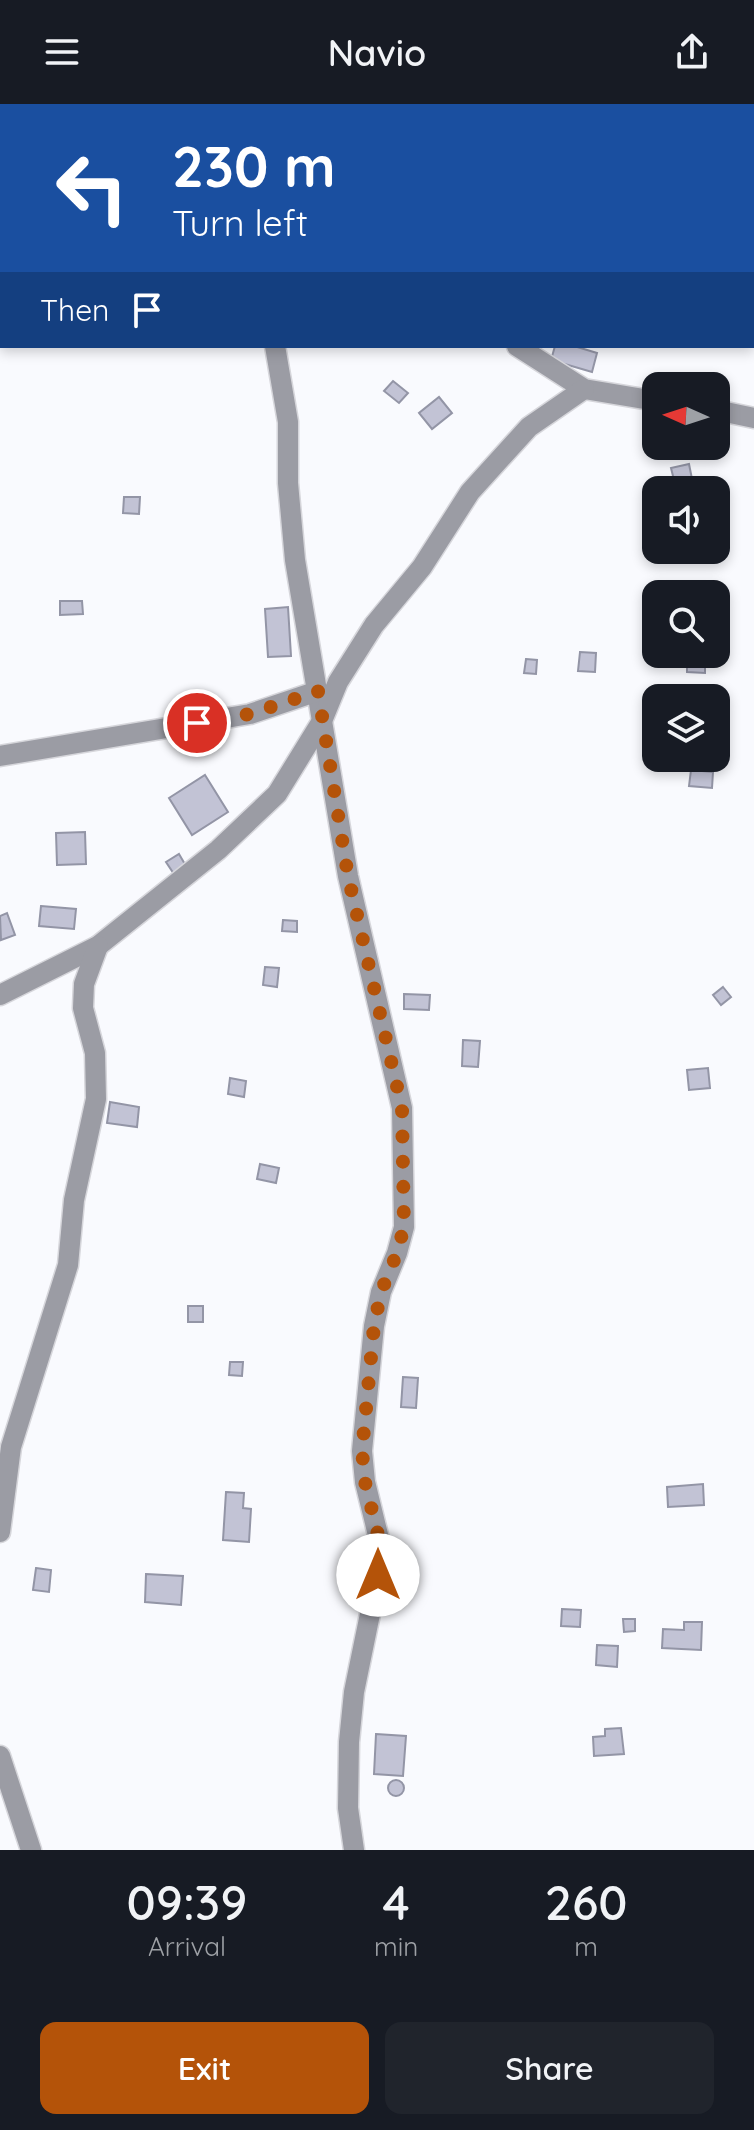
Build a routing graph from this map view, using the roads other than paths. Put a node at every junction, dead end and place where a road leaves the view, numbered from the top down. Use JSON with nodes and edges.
{"nodes":[{"id":1,"x":275,"y":348,"type":"edge"},
{"id":2,"x":520,"y":348,"type":"edge"},
{"id":3,"x":584,"y":389,"type":"junction"},
{"id":4,"x":642,"y":399,"type":"edge"},
{"id":5,"x":730,"y":413,"type":"edge"},
{"id":6,"x":754,"y":418,"type":"edge"},
{"id":7,"x":318,"y":691,"type":"junction"},
{"id":8,"x":322,"y":721,"type":"junction"},
{"id":9,"x":0,"y":756,"type":"edge"},
{"id":10,"x":98,"y":946,"type":"junction"},
{"id":11,"x":0,"y":995,"type":"edge"},
{"id":12,"x":0,"y":1532,"type":"edge"},
{"id":13,"x":0,"y":1756,"type":"edge"},
{"id":14,"x":31,"y":1850,"type":"edge"},
{"id":15,"x":354,"y":1850,"type":"edge"}],
"edges":[{"from":1,"to":7,"type":"street"},
{"from":2,"to":3,"type":"street"},
{"from":3,"to":4,"type":"street"},
{"from":3,"to":8,"type":"street"},
{"from":5,"to":6,"type":"street"},
{"from":7,"to":8,"type":"street"},
{"from":7,"to":9,"type":"street"},
{"from":8,"to":10,"type":"street"},
{"from":8,"to":15,"type":"street"},
{"from":10,"to":11,"type":"street"},
{"from":10,"to":12,"type":"street"},
{"from":13,"to":14,"type":"street"}]}
